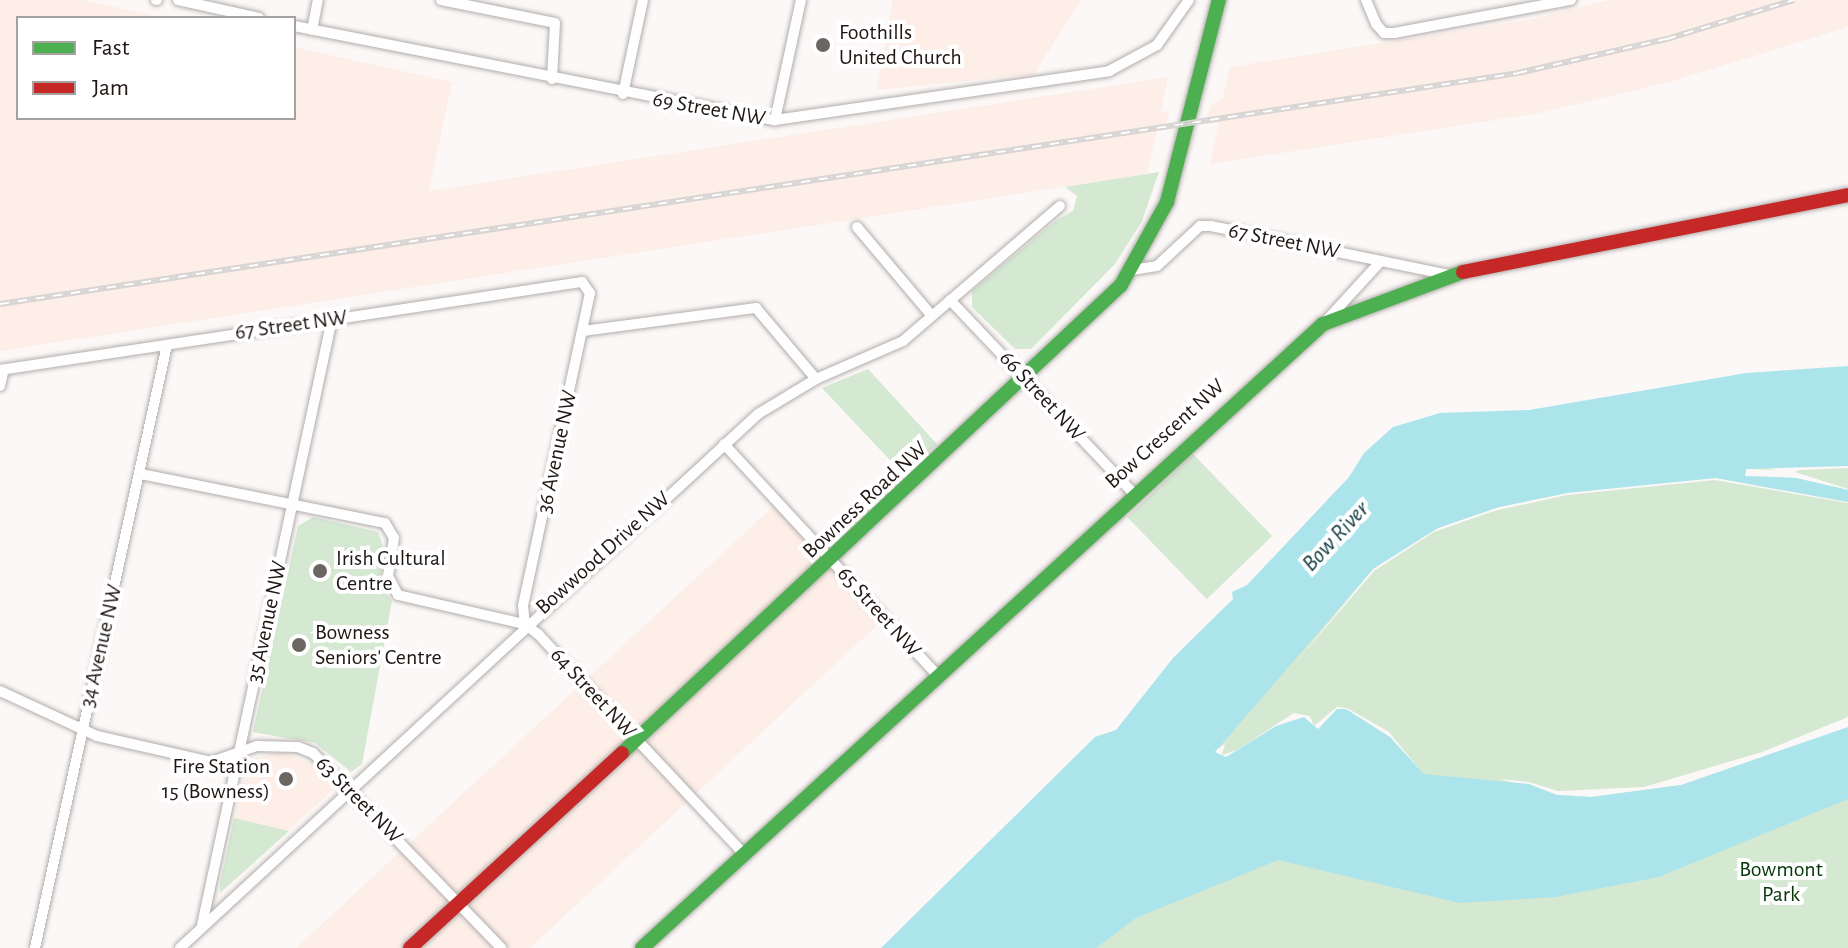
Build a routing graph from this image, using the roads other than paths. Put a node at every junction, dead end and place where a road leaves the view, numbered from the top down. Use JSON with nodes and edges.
{"nodes":[{"id":1,"x":178,"y":0,"type":"edge"},
{"id":2,"x":318,"y":0,"type":"edge"},
{"id":3,"x":441,"y":0,"type":"edge"},
{"id":4,"x":643,"y":0,"type":"edge"},
{"id":5,"x":801,"y":0,"type":"edge"},
{"id":6,"x":1189,"y":0,"type":"edge"},
{"id":7,"x":1219,"y":0,"type":"edge"},
{"id":8,"x":1366,"y":0,"type":"edge"},
{"id":9,"x":1571,"y":0,"type":"edge"},
{"id":10,"x":250,"y":16,"type":"edge"},
{"id":11,"x":296,"y":26,"type":"edge"},
{"id":12,"x":312,"y":30,"type":"junction"},
{"id":13,"x":552,"y":79,"type":"junction"},
{"id":14,"x":623,"y":94,"type":"junction"},
{"id":15,"x":775,"y":120,"type":"junction"},
{"id":16,"x":1848,"y":195,"type":"edge"},
{"id":17,"x":1060,"y":206,"type":"dead end"},
{"id":18,"x":857,"y":227,"type":"dead end"},
{"id":19,"x":1381,"y":261,"type":"junction"},
{"id":20,"x":1132,"y":270,"type":"junction"},
{"id":21,"x":1450,"y":275,"type":"junction"},
{"id":22,"x":582,"y":282,"type":"joint"},
{"id":23,"x":950,"y":300,"type":"junction"},
{"id":24,"x":932,"y":316,"type":"junction"},
{"id":25,"x":332,"y":319,"type":"junction"},
{"id":26,"x":1323,"y":324,"type":"junction"},
{"id":27,"x":583,"y":331,"type":"junction"},
{"id":28,"x":167,"y":345,"type":"junction"},
{"id":29,"x":2,"y":370,"type":"edge"},
{"id":30,"x":1025,"y":378,"type":"junction"},
{"id":31,"x":816,"y":379,"type":"junction"},
{"id":32,"x":0,"y":386,"type":"edge"},
{"id":33,"x":724,"y":444,"type":"junction"},
{"id":34,"x":141,"y":474,"type":"junction"},
{"id":35,"x":1133,"y":493,"type":"junction"},
{"id":36,"x":292,"y":505,"type":"junction"},
{"id":37,"x":833,"y":561,"type":"junction"},
{"id":38,"x":525,"y":624,"type":"junction"},
{"id":39,"x":937,"y":675,"type":"junction"},
{"id":40,"x":0,"y":691,"type":"edge"},
{"id":41,"x":83,"y":726,"type":"junction"},
{"id":42,"x":636,"y":739,"type":"junction"},
{"id":43,"x":238,"y":755,"type":"junction"},
{"id":44,"x":352,"y":789,"type":"junction"},
{"id":45,"x":743,"y":853,"type":"junction"},
{"id":46,"x":459,"y":904,"type":"junction"},
{"id":47,"x":202,"y":925,"type":"junction"},
{"id":48,"x":35,"y":948,"type":"edge"},
{"id":49,"x":180,"y":948,"type":"edge"},
{"id":50,"x":410,"y":948,"type":"edge"},
{"id":51,"x":501,"y":948,"type":"edge"},
{"id":52,"x":642,"y":948,"type":"edge"}],
"edges":[{"from":1,"to":10,"type":"street"},
{"from":2,"to":12,"type":"street"},
{"from":3,"to":13,"type":"street"},
{"from":4,"to":14,"type":"street"},
{"from":5,"to":15,"type":"street"},
{"from":6,"to":15,"type":"street","name":"69 Street NW"},
{"from":7,"to":20,"type":"street","name":"Bowness Road NW"},
{"from":8,"to":9,"type":"street"},
{"from":11,"to":12,"type":"street","name":"69 Street NW"},
{"from":12,"to":13,"type":"street","name":"69 Street NW"},
{"from":13,"to":14,"type":"street","name":"69 Street NW"},
{"from":14,"to":15,"type":"street","name":"69 Street NW"},
{"from":16,"to":21,"type":"street","name":"Bow Crescent NW"},
{"from":17,"to":23,"type":"street","name":"Bowwood Drive NW"},
{"from":18,"to":24,"type":"street"},
{"from":19,"to":20,"type":"street","name":"67 Street NW"},
{"from":19,"to":21,"type":"street","name":"67 Street NW"},
{"from":19,"to":26,"type":"street"},
{"from":20,"to":30,"type":"street","name":"Bowness Road NW"},
{"from":21,"to":26,"type":"street","name":"Bow Crescent NW"},
{"from":22,"to":25,"type":"street","name":"67 Street NW"},
{"from":22,"to":27,"type":"street","name":"36 Avenue NW"},
{"from":23,"to":24,"type":"street","name":"Bowwood Drive NW"},
{"from":23,"to":30,"type":"street","name":"66 Street NW"},
{"from":24,"to":31,"type":"street","name":"Bowwood Drive NW"},
{"from":25,"to":28,"type":"street","name":"67 Street NW"},
{"from":25,"to":36,"type":"street","name":"35 Avenue NW"},
{"from":26,"to":35,"type":"street","name":"Bow Crescent NW"},
{"from":27,"to":31,"type":"street"},
{"from":27,"to":38,"type":"street","name":"36 Avenue NW"},
{"from":28,"to":29,"type":"street","name":"67 Street NW"},
{"from":28,"to":34,"type":"street","name":"34 Avenue NW"},
{"from":29,"to":32,"type":"street"},
{"from":30,"to":35,"type":"street","name":"66 Street NW"},
{"from":30,"to":37,"type":"street","name":"Bowness Road NW"},
{"from":31,"to":33,"type":"street","name":"Bowwood Drive NW"},
{"from":33,"to":37,"type":"street","name":"65 Street NW"},
{"from":33,"to":38,"type":"street","name":"Bowwood Drive NW"},
{"from":34,"to":36,"type":"street"},
{"from":34,"to":41,"type":"street","name":"34 Avenue NW"},
{"from":35,"to":39,"type":"street","name":"Bow Crescent NW"},
{"from":36,"to":38,"type":"street"},
{"from":36,"to":43,"type":"street","name":"35 Avenue NW"},
{"from":37,"to":39,"type":"street","name":"65 Street NW"},
{"from":37,"to":42,"type":"street","name":"Bowness Road NW"},
{"from":38,"to":42,"type":"street","name":"64 Street NW"},
{"from":38,"to":44,"type":"street","name":"Bowwood Drive NW"},
{"from":39,"to":45,"type":"street","name":"Bow Crescent NW"},
{"from":40,"to":41,"type":"street","name":"63 Street NW"},
{"from":41,"to":43,"type":"street","name":"63 Street NW"},
{"from":41,"to":48,"type":"street","name":"34 Avenue NW"},
{"from":42,"to":45,"type":"street","name":"64 Street NW"},
{"from":42,"to":46,"type":"street","name":"Bowness Road NW"},
{"from":43,"to":44,"type":"street","name":"63 Street NW"},
{"from":43,"to":47,"type":"street","name":"35 Avenue NW"},
{"from":44,"to":46,"type":"street","name":"63 Street NW"},
{"from":44,"to":47,"type":"street","name":"Bowwood Drive NW"},
{"from":45,"to":52,"type":"street","name":"Bow Crescent NW"},
{"from":46,"to":50,"type":"street","name":"Bowness Road NW"},
{"from":46,"to":51,"type":"street","name":"63 Street NW"},
{"from":47,"to":49,"type":"street","name":"Bowwood Drive NW"}]}
